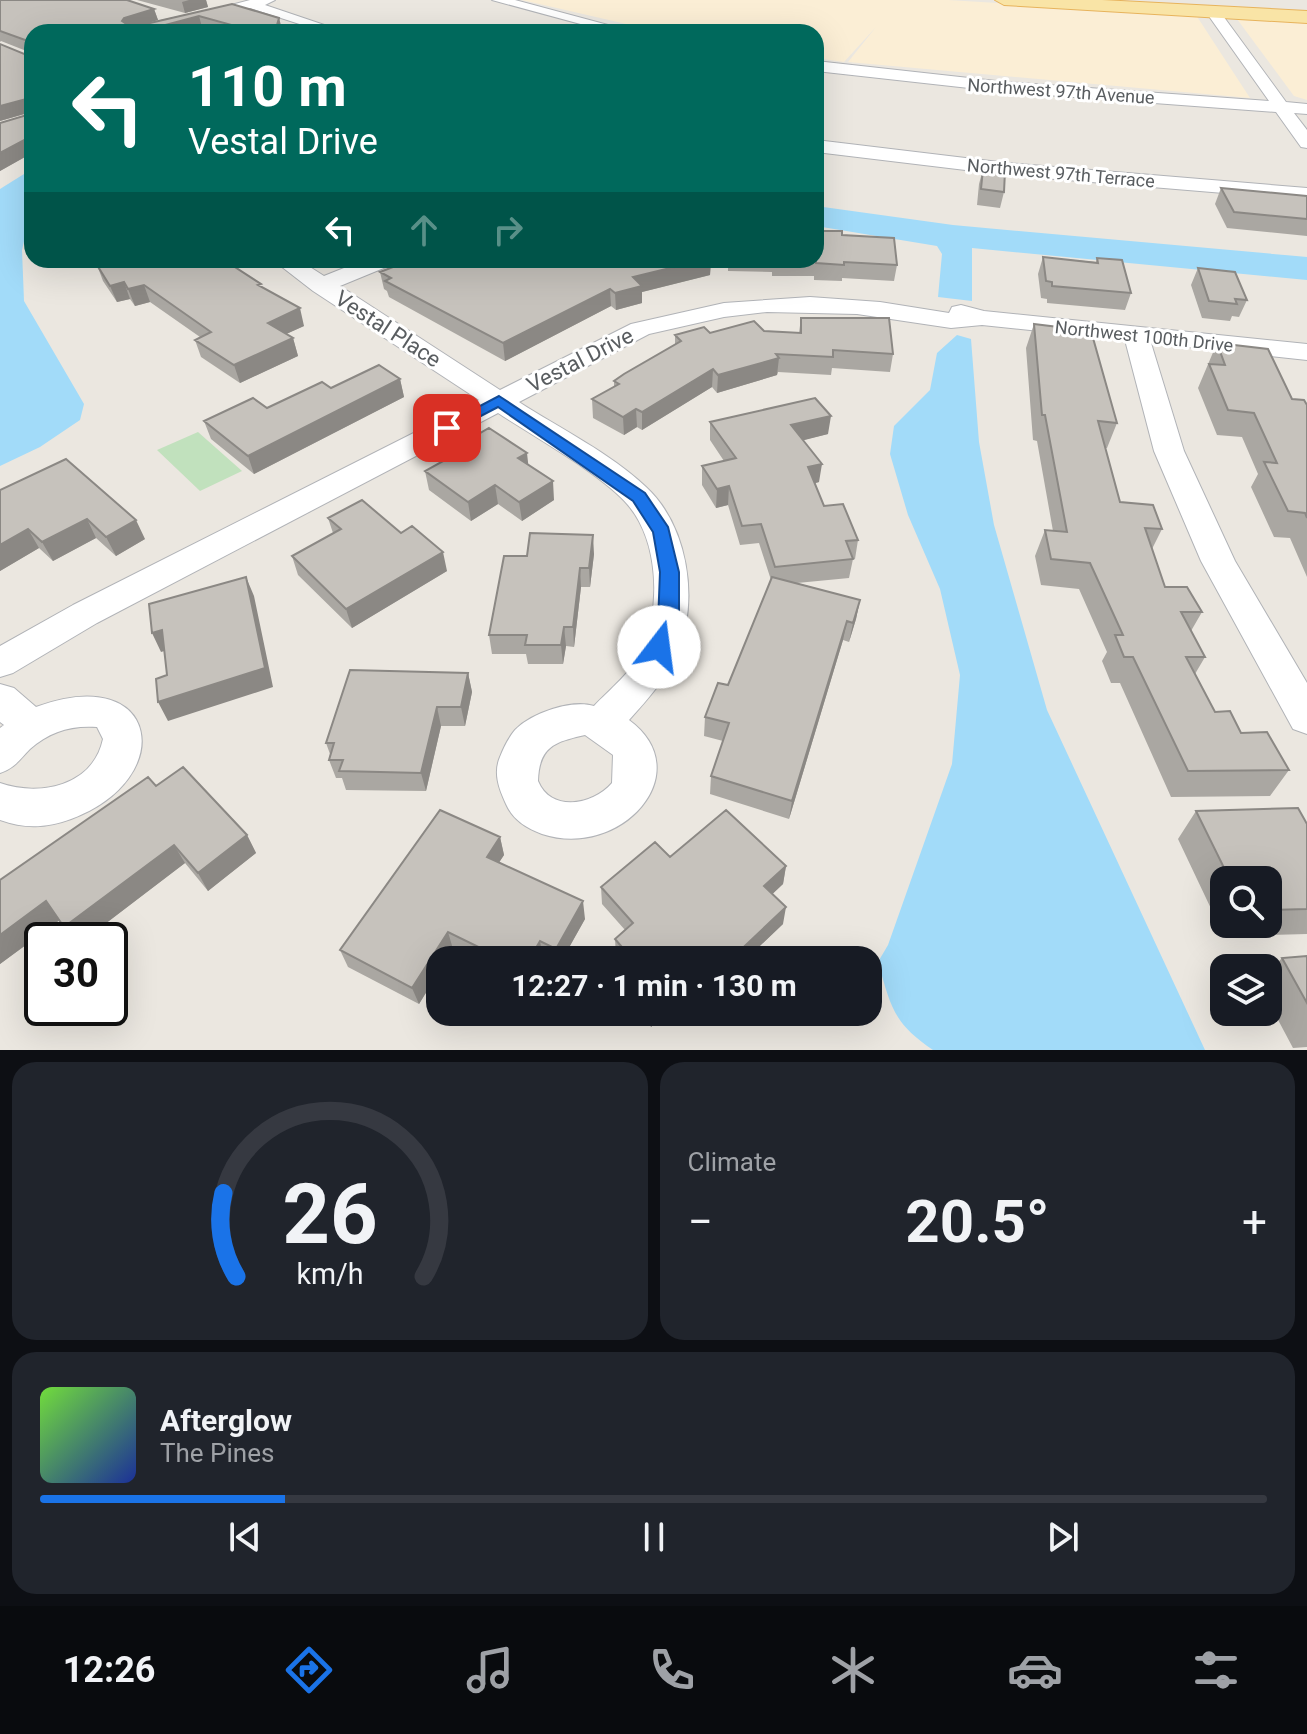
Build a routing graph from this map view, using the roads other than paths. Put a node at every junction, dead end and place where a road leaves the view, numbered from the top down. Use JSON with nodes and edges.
{"nodes":[{"id":1,"x":268,"y":0,"type":"edge"},
{"id":2,"x":499,"y":0,"type":"edge"},
{"id":3,"x":1004,"y":0,"type":"edge"},
{"id":4,"x":250,"y":4,"type":"junction"},
{"id":5,"x":1131,"y":4,"type":"edge"},
{"id":6,"x":1208,"y":5,"type":"edge"},
{"id":7,"x":1307,"y":10,"type":"edge"},
{"id":8,"x":156,"y":11,"type":"edge"},
{"id":9,"x":1307,"y":17,"type":"edge"},
{"id":10,"x":184,"y":20,"type":"junction"},
{"id":11,"x":168,"y":24,"type":"edge"},
{"id":12,"x":313,"y":24,"type":"edge"},
{"id":13,"x":595,"y":24,"type":"edge"},
{"id":14,"x":824,"y":67,"type":"edge"},
{"id":15,"x":1281,"y":107,"type":"junction"},
{"id":16,"x":1307,"y":109,"type":"edge"},
{"id":17,"x":1307,"y":143,"type":"edge"},
{"id":18,"x":824,"y":147,"type":"edge"},
{"id":19,"x":1307,"y":194,"type":"edge"},
{"id":20,"x":295,"y":268,"type":"edge"},
{"id":21,"x":364,"y":268,"type":"edge"},
{"id":22,"x":321,"y":286,"type":"junction"},
{"id":23,"x":982,"y":318,"type":"joint"},
{"id":24,"x":1136,"y":335,"type":"junction"},
{"id":25,"x":1307,"y":352,"type":"edge"},
{"id":26,"x":499,"y":401,"type":"junction"},
{"id":27,"x":0,"y":663,"type":"edge"},
{"id":28,"x":0,"y":699,"type":"edge"},
{"id":29,"x":1307,"y":718,"type":"edge"},
{"id":30,"x":603,"y":723,"type":"dead end"},
{"id":31,"x":32,"y":726,"type":"junction"},
{"id":32,"x":0,"y":756,"type":"edge"},
{"id":33,"x":0,"y":801,"type":"edge"}],
"edges":[{"from":1,"to":4,"type":"street"},
{"from":2,"to":13,"type":"street"},
{"from":3,"to":5,"type":"main road"},
{"from":4,"to":10,"type":"street"},
{"from":4,"to":12,"type":"street"},
{"from":5,"to":6,"type":"main road"},
{"from":6,"to":7,"type":"main road"},
{"from":6,"to":9,"type":"main road"},
{"from":6,"to":15,"type":"street"},
{"from":8,"to":10,"type":"street"},
{"from":10,"to":11,"type":"street"},
{"from":14,"to":15,"type":"street","name":"Northwest 97th Avenue"},
{"from":15,"to":16,"type":"street","name":"Northwest 97th Avenue"},
{"from":15,"to":17,"type":"street"},
{"from":18,"to":19,"type":"street","name":"Northwest 97th Terrace"},
{"from":20,"to":22,"type":"street","name":"Vestal Place"},
{"from":21,"to":22,"type":"street"},
{"from":22,"to":26,"type":"street","name":"Vestal Place"},
{"from":23,"to":24,"type":"street","name":"Northwest 100th Drive"},
{"from":23,"to":26,"type":"street","name":"Vestal Drive"},
{"from":24,"to":25,"type":"street","name":"Northwest 100th Drive"},
{"from":24,"to":29,"type":"street"},
{"from":26,"to":27,"type":"street","name":"Vestal Drive"},
{"from":26,"to":30,"type":"street","name":"Vestal Place"},
{"from":28,"to":31,"type":"street"},
{"from":31,"to":32,"type":"street"},
{"from":31,"to":33,"type":"street"}]}
